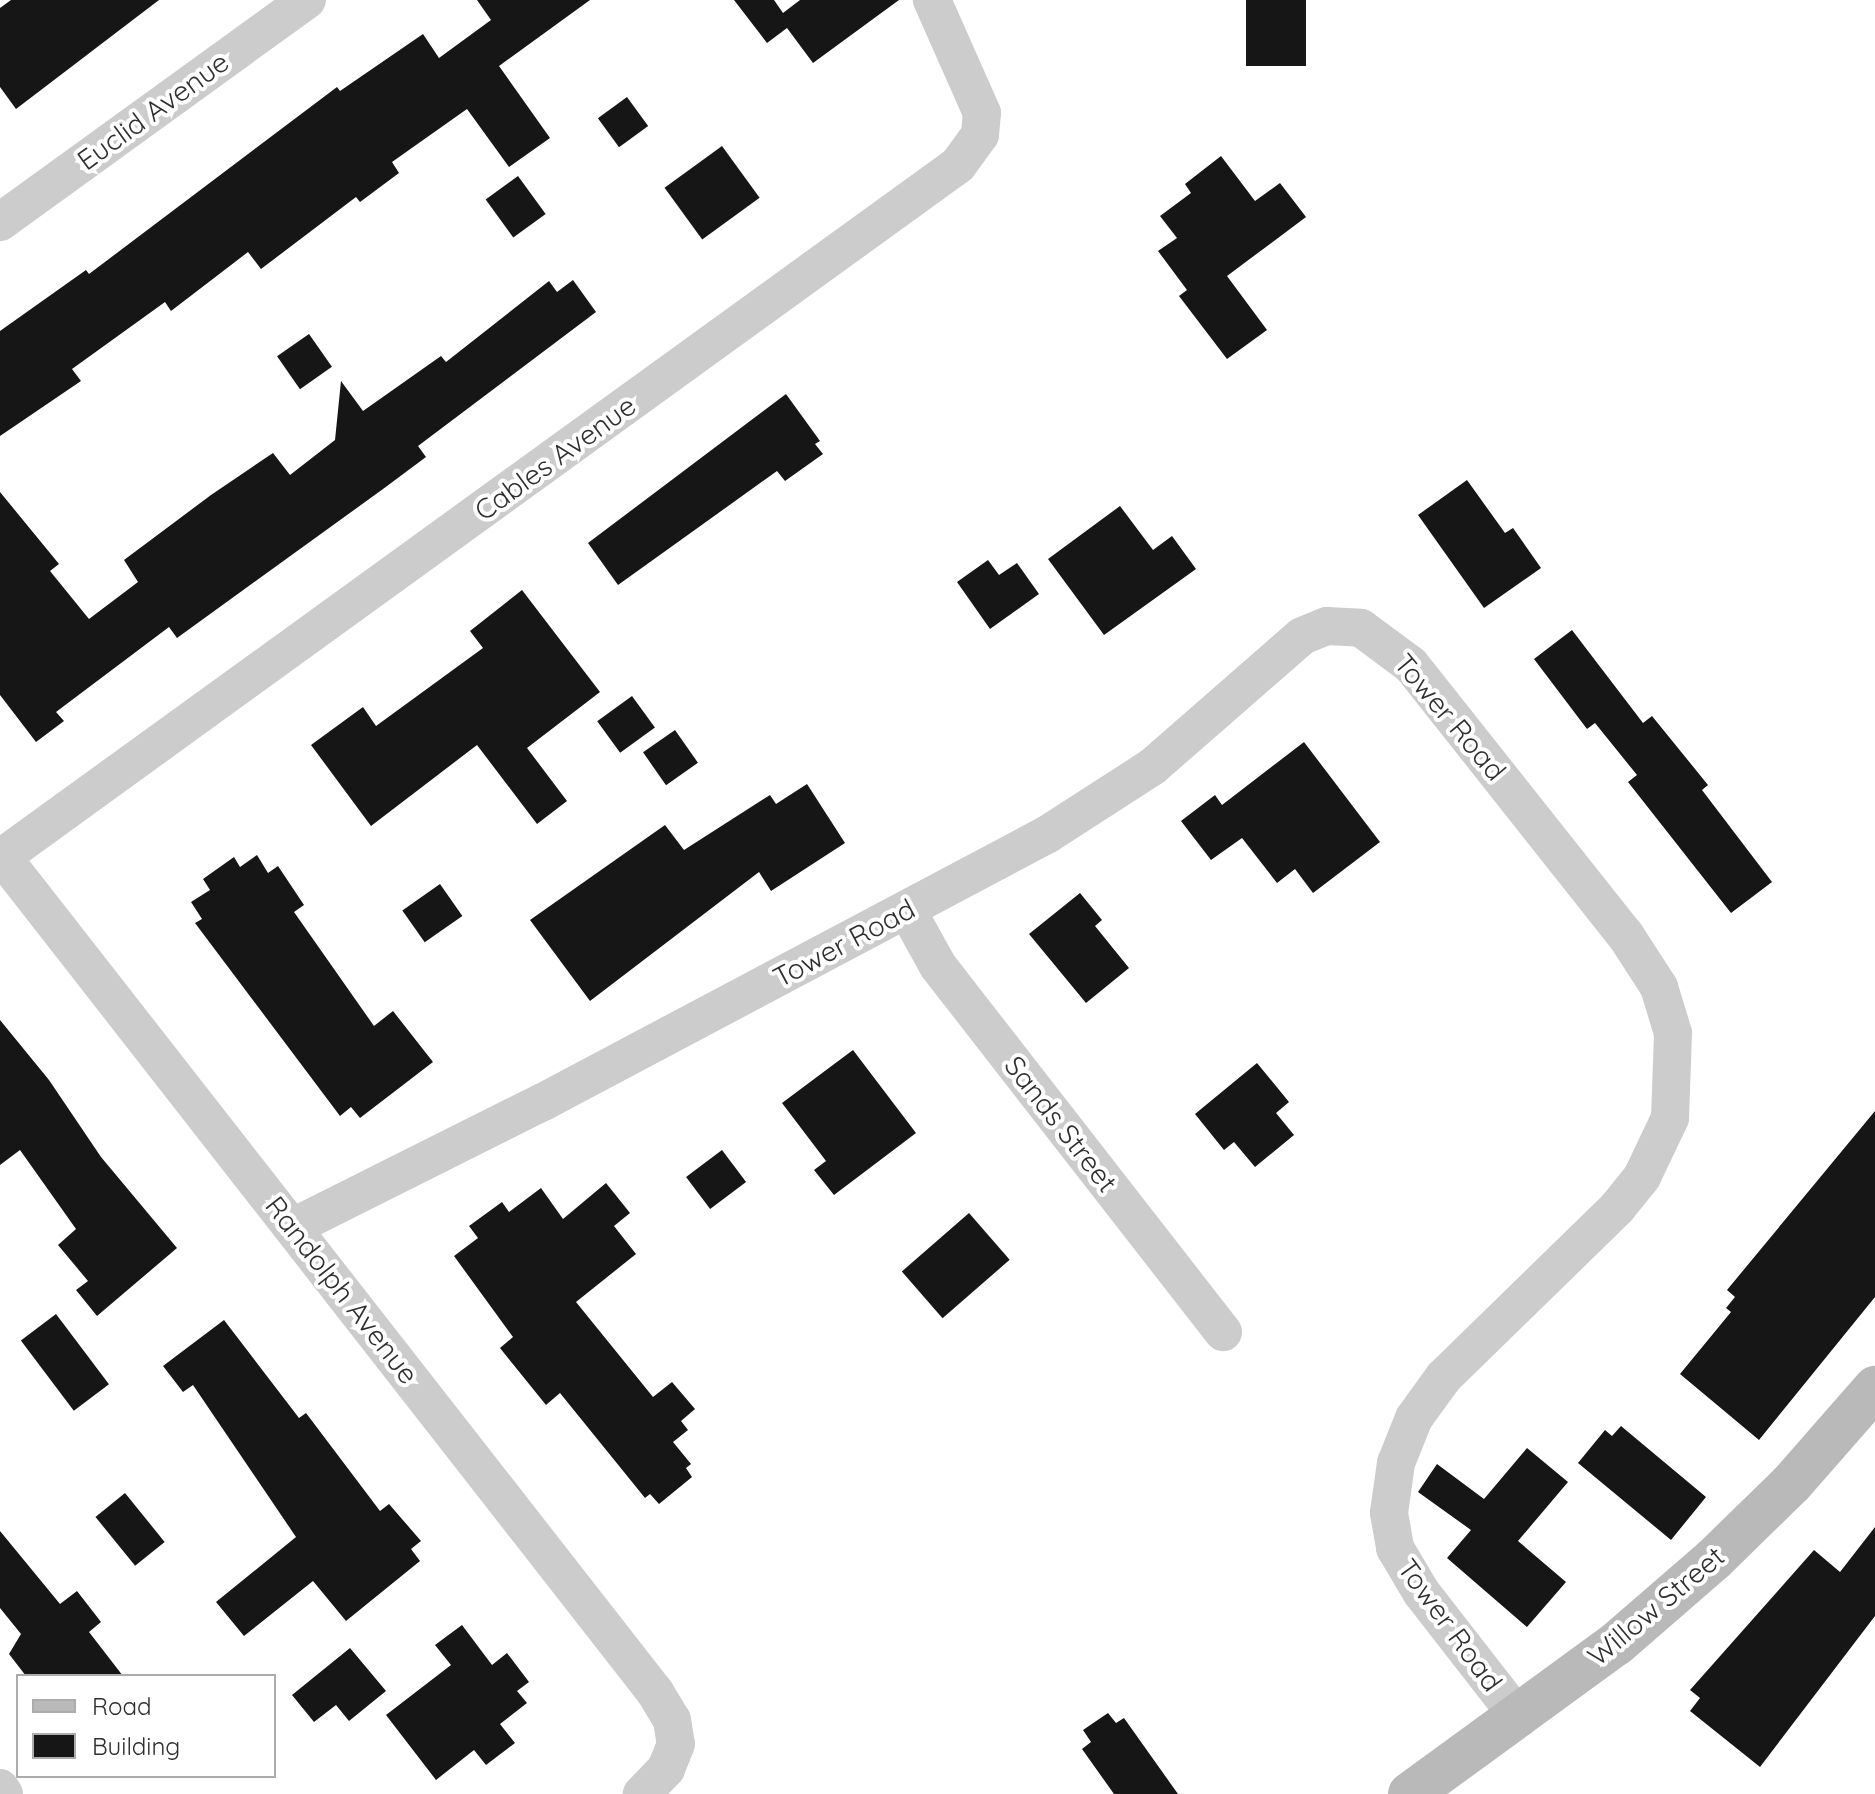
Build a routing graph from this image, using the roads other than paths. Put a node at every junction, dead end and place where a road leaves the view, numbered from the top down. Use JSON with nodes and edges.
{"nodes":[{"id":1,"x":307,"y":0,"type":"edge"},
{"id":2,"x":932,"y":0,"type":"edge"},
{"id":3,"x":0,"y":222,"type":"edge"},
{"id":4,"x":1,"y":855,"type":"edge"},
{"id":5,"x":907,"y":910,"type":"junction"},
{"id":6,"x":293,"y":1227,"type":"junction"},
{"id":7,"x":1223,"y":1332,"type":"dead end"},
{"id":8,"x":1868,"y":1410,"type":"edge"},
{"id":9,"x":1519,"y":1718,"type":"junction"},
{"id":10,"x":0,"y":1788,"type":"edge"},
{"id":11,"x":4,"y":1794,"type":"edge"},
{"id":12,"x":642,"y":1794,"type":"edge"},
{"id":13,"x":1410,"y":1794,"type":"edge"}],
"edges":[{"from":1,"to":3,"type":"street","name":"Euclid Avenue"},
{"from":2,"to":4,"type":"street","name":"Cables Avenue"},
{"from":4,"to":6,"type":"street","name":"Randolph Avenue"},
{"from":5,"to":6,"type":"street","name":"Tower Road"},
{"from":5,"to":7,"type":"street","name":"Sands Street"},
{"from":5,"to":9,"type":"street","name":"Tower Road"},
{"from":6,"to":12,"type":"street","name":"Randolph Avenue"},
{"from":8,"to":9,"type":"street","name":"Willow Street"},
{"from":9,"to":13,"type":"street","name":"Willow Street"},
{"from":10,"to":11,"type":"street"}]}
